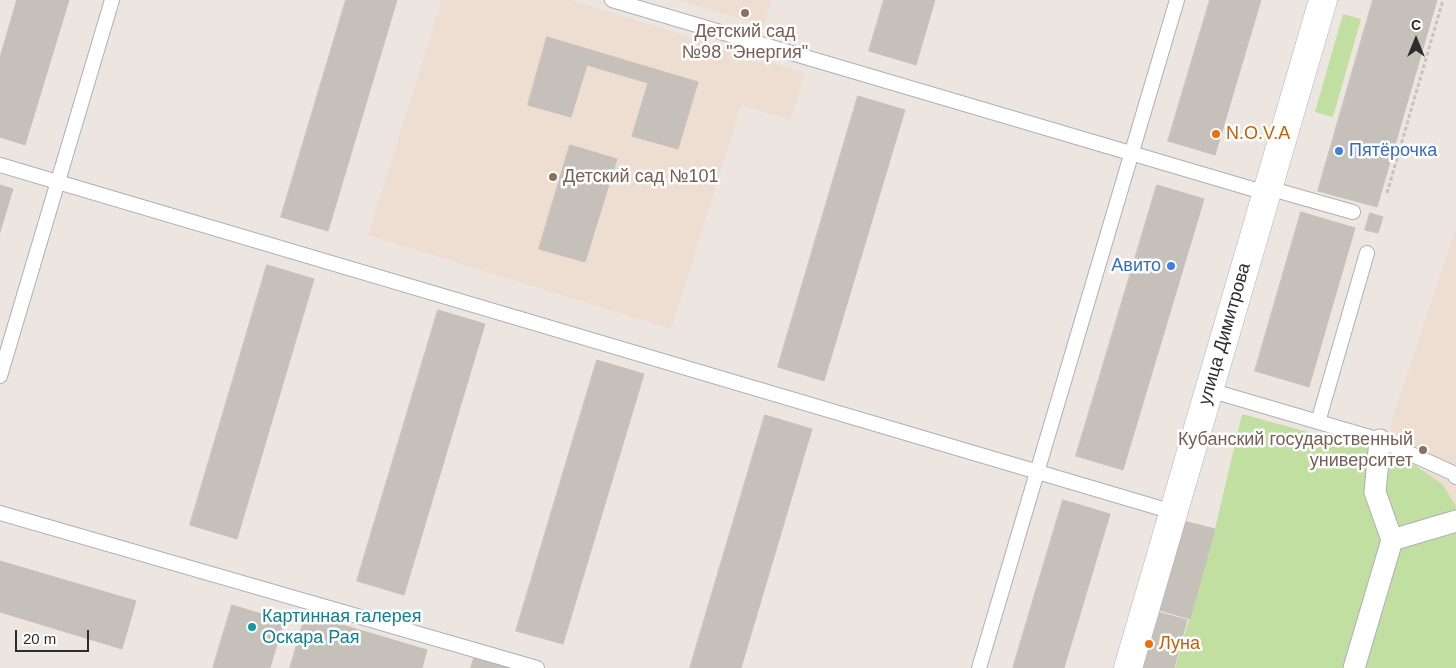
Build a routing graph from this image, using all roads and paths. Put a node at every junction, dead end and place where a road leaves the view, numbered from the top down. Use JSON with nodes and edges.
{"nodes":[{"id":1,"x":112,"y":0,"type":"edge"},
{"id":2,"x":612,"y":0,"type":"edge"},
{"id":3,"x":1176,"y":0,"type":"edge"},
{"id":4,"x":1323,"y":0,"type":"edge"},
{"id":5,"x":1443,"y":0,"type":"edge"},
{"id":6,"x":1132,"y":154,"type":"junction"},
{"id":7,"x":0,"y":165,"type":"edge"},
{"id":8,"x":58,"y":182,"type":"junction"},
{"id":9,"x":1267,"y":190,"type":"junction"},
{"id":10,"x":1387,"y":193,"type":"dead end"},
{"id":11,"x":1353,"y":212,"type":"dead end"},
{"id":12,"x":1367,"y":253,"type":"dead end"},
{"id":13,"x":0,"y":376,"type":"edge"},
{"id":14,"x":1209,"y":390,"type":"junction"},
{"id":15,"x":1318,"y":422,"type":"junction"},
{"id":16,"x":1380,"y":440,"type":"junction"},
{"id":17,"x":1037,"y":472,"type":"junction"},
{"id":18,"x":1456,"y":477,"type":"edge"},
{"id":19,"x":1173,"y":512,"type":"junction"},
{"id":20,"x":0,"y":513,"type":"edge"},
{"id":21,"x":1456,"y":521,"type":"edge"},
{"id":22,"x":1392,"y":540,"type":"junction"},
{"id":23,"x":537,"y":668,"type":"edge"},
{"id":24,"x":979,"y":668,"type":"edge"},
{"id":25,"x":1128,"y":668,"type":"edge"},
{"id":26,"x":1354,"y":668,"type":"edge"}],
"edges":[{"from":1,"to":8,"type":"lane"},
{"from":2,"to":6,"type":"lane"},
{"from":3,"to":6,"type":"lane"},
{"from":4,"to":9,"type":"street","name":"улица Димитрова"},
{"from":5,"to":10,"type":"path"},
{"from":6,"to":9,"type":"lane"},
{"from":6,"to":17,"type":"lane"},
{"from":7,"to":8,"type":"lane"},
{"from":8,"to":13,"type":"lane"},
{"from":8,"to":17,"type":"lane"},
{"from":9,"to":11,"type":"lane"},
{"from":9,"to":14,"type":"street","name":"улица Димитрова"},
{"from":12,"to":15,"type":"lane"},
{"from":14,"to":15,"type":"lane"},
{"from":14,"to":19,"type":"street","name":"улица Димитрова"},
{"from":15,"to":16,"type":"lane"},
{"from":16,"to":18,"type":"lane"},
{"from":16,"to":22,"type":"street"},
{"from":17,"to":19,"type":"lane"},
{"from":17,"to":24,"type":"lane"},
{"from":19,"to":25,"type":"street","name":"улица Димитрова"},
{"from":20,"to":23,"type":"lane"},
{"from":21,"to":22,"type":"street"},
{"from":22,"to":26,"type":"street"}]}
